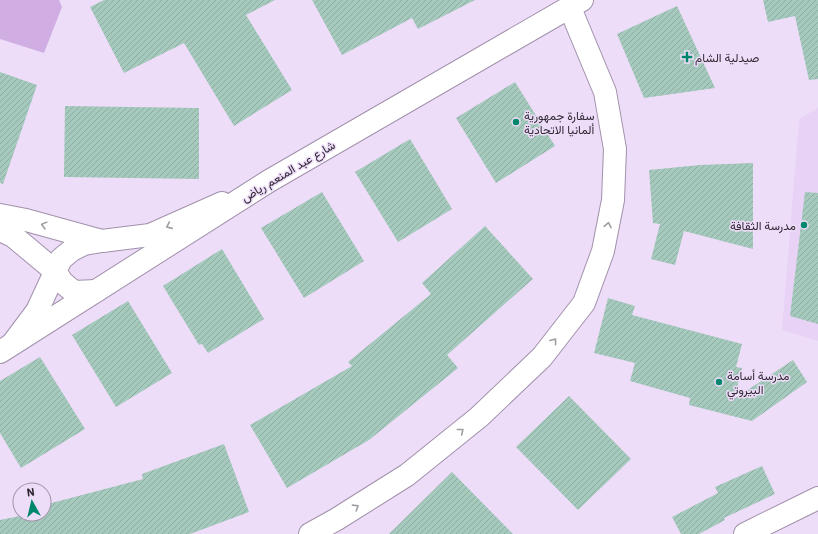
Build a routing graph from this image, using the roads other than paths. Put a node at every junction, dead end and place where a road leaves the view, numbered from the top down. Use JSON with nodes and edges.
{"nodes":[{"id":1,"x":576,"y":4,"type":"edge"},
{"id":2,"x":268,"y":181,"type":"junction"},
{"id":3,"x":0,"y":215,"type":"edge"},
{"id":4,"x":0,"y":230,"type":"edge"},
{"id":5,"x":102,"y":241,"type":"junction"},
{"id":6,"x":55,"y":271,"type":"junction"},
{"id":7,"x":96,"y":291,"type":"junction"},
{"id":8,"x":6,"y":348,"type":"edge"},
{"id":9,"x":818,"y":498,"type":"edge"},
{"id":10,"x":340,"y":527,"type":"edge"},
{"id":11,"x":310,"y":534,"type":"edge"},
{"id":12,"x":745,"y":534,"type":"edge"}],
"edges":[{"from":1,"to":2,"type":"street","name":"شارع عبد المنعم رياض"},
{"from":10,"to":1,"type":"street","one_way":true},
{"from":2,"to":5,"type":"street","one_way":true},
{"from":2,"to":7,"type":"street","name":"شارع عبد المنعم رياض"},
{"from":5,"to":3,"type":"street","one_way":true},
{"from":4,"to":6,"type":"street"},
{"from":5,"to":6,"type":"street"},
{"from":6,"to":7,"type":"street"},
{"from":6,"to":8,"type":"street"},
{"from":7,"to":8,"type":"street","name":"شارع عبد المنعم رياض"},
{"from":9,"to":12,"type":"street"},
{"from":10,"to":11,"type":"street"}]}
